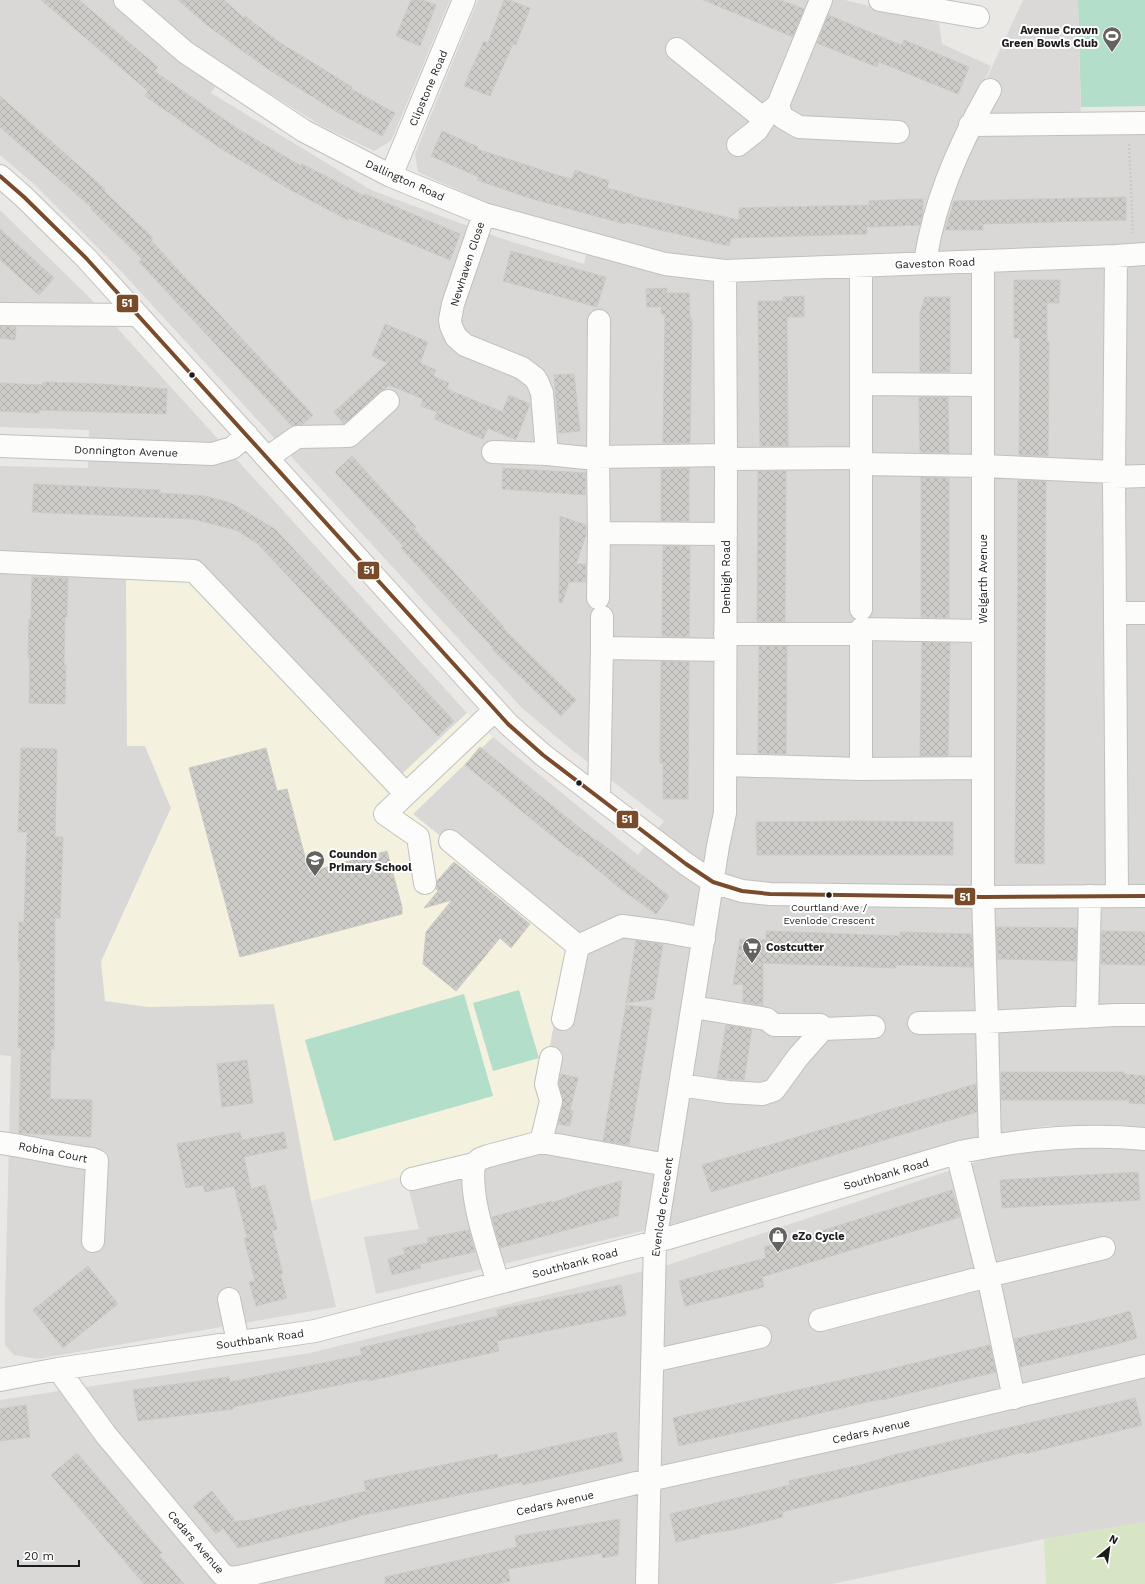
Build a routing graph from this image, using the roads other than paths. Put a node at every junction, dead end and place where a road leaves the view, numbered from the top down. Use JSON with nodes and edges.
{"nodes":[{"id":1,"x":125,"y":0,"type":"edge"},
{"id":2,"x":464,"y":0,"type":"edge"},
{"id":3,"x":821,"y":0,"type":"edge"},
{"id":4,"x":880,"y":0,"type":"edge"},
{"id":5,"x":978,"y":17,"type":"dead end"},
{"id":6,"x":677,"y":49,"type":"dead end"},
{"id":7,"x":990,"y":90,"type":"dead end"},
{"id":8,"x":771,"y":112,"type":"junction"},
{"id":9,"x":1137,"y":123,"type":"edge"},
{"id":10,"x":970,"y":125,"type":"junction"},
{"id":11,"x":898,"y":132,"type":"dead end"},
{"id":12,"x":738,"y":145,"type":"dead end"},
{"id":13,"x":0,"y":176,"type":"edge"},
{"id":14,"x":391,"y":176,"type":"junction"},
{"id":15,"x":484,"y":214,"type":"junction"},
{"id":16,"x":1132,"y":255,"type":"edge"},
{"id":17,"x":983,"y":261,"type":"junction"},
{"id":18,"x":926,"y":263,"type":"junction"},
{"id":19,"x":861,"y":266,"type":"junction"},
{"id":20,"x":725,"y":271,"type":"junction"},
{"id":21,"x":0,"y":314,"type":"edge"},
{"id":22,"x":138,"y":315,"type":"junction"},
{"id":23,"x":598,"y":321,"type":"dead end"},
{"id":24,"x":861,"y":384,"type":"junction"},
{"id":25,"x":983,"y":385,"type":"junction"},
{"id":26,"x":388,"y":401,"type":"dead end"},
{"id":27,"x":247,"y":435,"type":"junction"},
{"id":28,"x":0,"y":446,"type":"edge"},
{"id":29,"x":493,"y":452,"type":"dead end"},
{"id":30,"x":547,"y":454,"type":"junction"},
{"id":31,"x":592,"y":457,"type":"junction"},
{"id":32,"x":726,"y":457,"type":"junction"},
{"id":33,"x":267,"y":458,"type":"junction"},
{"id":34,"x":861,"y":461,"type":"junction"},
{"id":35,"x":983,"y":466,"type":"junction"},
{"id":36,"x":1114,"y":474,"type":"junction"},
{"id":37,"x":1145,"y":476,"type":"edge"},
{"id":38,"x":599,"y":533,"type":"junction"},
{"id":39,"x":726,"y":534,"type":"junction"},
{"id":40,"x":0,"y":562,"type":"edge"},
{"id":41,"x":861,"y":609,"type":"dead end"},
{"id":42,"x":1116,"y":613,"type":"junction"},
{"id":43,"x":1145,"y":613,"type":"edge"},
{"id":44,"x":983,"y":630,"type":"junction"},
{"id":45,"x":861,"y":634,"type":"junction"},
{"id":46,"x":725,"y":642,"type":"junction"},
{"id":47,"x":602,"y":648,"type":"junction"},
{"id":48,"x":495,"y":710,"type":"junction"},
{"id":49,"x":725,"y":765,"type":"junction"},
{"id":50,"x":983,"y":768,"type":"junction"},
{"id":51,"x":861,"y":769,"type":"junction"},
{"id":52,"x":406,"y":794,"type":"junction"},
{"id":53,"x":599,"y":797,"type":"junction"},
{"id":54,"x":450,"y":841,"type":"dead end"},
{"id":55,"x":713,"y":882,"type":"junction"},
{"id":56,"x":425,"y":883,"type":"dead end"},
{"id":57,"x":1090,"y":896,"type":"junction"},
{"id":58,"x":1117,"y":896,"type":"junction"},
{"id":59,"x":1145,"y":896,"type":"edge"},
{"id":60,"x":983,"y":897,"type":"junction"},
{"id":61,"x":704,"y":939,"type":"junction"},
{"id":62,"x":578,"y":946,"type":"junction"},
{"id":63,"x":693,"y":1007,"type":"junction"},
{"id":64,"x":1145,"y":1015,"type":"edge"},
{"id":65,"x":1087,"y":1017,"type":"junction"},
{"id":66,"x":564,"y":1019,"type":"dead end"},
{"id":67,"x":987,"y":1022,"type":"junction"},
{"id":68,"x":919,"y":1023,"type":"dead end"},
{"id":69,"x":874,"y":1027,"type":"dead end"},
{"id":70,"x":822,"y":1029,"type":"junction"},
{"id":71,"x":551,"y":1058,"type":"dead end"},
{"id":72,"x":680,"y":1085,"type":"junction"},
{"id":73,"x":1145,"y":1139,"type":"edge"},
{"id":74,"x":541,"y":1142,"type":"junction"},
{"id":75,"x":0,"y":1143,"type":"edge"},
{"id":76,"x":990,"y":1146,"type":"junction"},
{"id":77,"x":957,"y":1153,"type":"junction"},
{"id":78,"x":474,"y":1164,"type":"junction"},
{"id":79,"x":667,"y":1165,"type":"junction"},
{"id":80,"x":412,"y":1179,"type":"dead end"},
{"id":81,"x":93,"y":1241,"type":"dead end"},
{"id":82,"x":655,"y":1242,"type":"junction"},
{"id":83,"x":1104,"y":1248,"type":"dead end"},
{"id":84,"x":988,"y":1276,"type":"junction"},
{"id":85,"x":498,"y":1283,"type":"junction"},
{"id":86,"x":229,"y":1298,"type":"dead end"},
{"id":87,"x":820,"y":1320,"type":"dead end"},
{"id":88,"x":760,"y":1337,"type":"dead end"},
{"id":89,"x":238,"y":1342,"type":"junction"},
{"id":90,"x":652,"y":1361,"type":"junction"},
{"id":91,"x":1145,"y":1366,"type":"edge"},
{"id":92,"x":58,"y":1369,"type":"junction"},
{"id":93,"x":0,"y":1380,"type":"edge"},
{"id":94,"x":1014,"y":1398,"type":"junction"},
{"id":95,"x":649,"y":1480,"type":"junction"},
{"id":96,"x":647,"y":1584,"type":"edge"}],
"edges":[{"from":1,"to":14,"type":"street","name":"Dallington Road"},
{"from":2,"to":14,"type":"street","name":"Clipstone Road"},
{"from":3,"to":8,"type":"street"},
{"from":4,"to":5,"type":"street"},
{"from":6,"to":8,"type":"street"},
{"from":7,"to":10,"type":"street"},
{"from":8,"to":11,"type":"street"},
{"from":8,"to":12,"type":"street"},
{"from":9,"to":10,"type":"street"},
{"from":10,"to":18,"type":"street"},
{"from":13,"to":22,"type":"street"},
{"from":14,"to":15,"type":"street","name":"Dallington Road"},
{"from":15,"to":20,"type":"street","name":"Dallington Road"},
{"from":15,"to":30,"type":"street","name":"Newhaven Close"},
{"from":16,"to":17,"type":"street","name":"Gaveston Road"},
{"from":16,"to":36,"type":"street"},
{"from":17,"to":18,"type":"street","name":"Gaveston Road"},
{"from":17,"to":25,"type":"street","name":"Welgarth Avenue"},
{"from":18,"to":19,"type":"street","name":"Gaveston Road"},
{"from":19,"to":20,"type":"street","name":"Gaveston Road"},
{"from":19,"to":24,"type":"street"},
{"from":20,"to":32,"type":"street","name":"Denbigh Road"},
{"from":21,"to":22,"type":"street"},
{"from":22,"to":27,"type":"street"},
{"from":23,"to":31,"type":"street"},
{"from":24,"to":25,"type":"street"},
{"from":24,"to":34,"type":"street"},
{"from":25,"to":35,"type":"street","name":"Welgarth Avenue"},
{"from":26,"to":33,"type":"street"},
{"from":27,"to":28,"type":"street","name":"Donnington Avenue"},
{"from":27,"to":33,"type":"street"},
{"from":29,"to":30,"type":"street"},
{"from":30,"to":31,"type":"street"},
{"from":31,"to":32,"type":"street"},
{"from":31,"to":38,"type":"street"},
{"from":32,"to":34,"type":"street"},
{"from":32,"to":39,"type":"street","name":"Denbigh Road"},
{"from":33,"to":48,"type":"street"},
{"from":34,"to":35,"type":"street"},
{"from":34,"to":41,"type":"street"},
{"from":35,"to":36,"type":"street"},
{"from":35,"to":44,"type":"street","name":"Welgarth Avenue"},
{"from":36,"to":37,"type":"street"},
{"from":36,"to":42,"type":"street"},
{"from":38,"to":39,"type":"street"},
{"from":38,"to":47,"type":"street"},
{"from":39,"to":46,"type":"street","name":"Denbigh Road"},
{"from":40,"to":52,"type":"street"},
{"from":42,"to":43,"type":"street"},
{"from":42,"to":58,"type":"street"},
{"from":44,"to":45,"type":"street"},
{"from":44,"to":50,"type":"street","name":"Welgarth Avenue"},
{"from":45,"to":46,"type":"street"},
{"from":45,"to":51,"type":"street"},
{"from":46,"to":47,"type":"street"},
{"from":46,"to":49,"type":"street","name":"Denbigh Road"},
{"from":47,"to":53,"type":"street"},
{"from":48,"to":52,"type":"street"},
{"from":48,"to":53,"type":"street"},
{"from":49,"to":51,"type":"street"},
{"from":49,"to":55,"type":"street","name":"Denbigh Road"},
{"from":50,"to":51,"type":"street"},
{"from":50,"to":60,"type":"street","name":"Welgarth Avenue"},
{"from":52,"to":56,"type":"street"},
{"from":53,"to":55,"type":"street"},
{"from":54,"to":62,"type":"street"},
{"from":55,"to":60,"type":"street"},
{"from":55,"to":61,"type":"street","name":"Evenlode Crescent"},
{"from":57,"to":58,"type":"street"},
{"from":57,"to":60,"type":"street"},
{"from":57,"to":65,"type":"street"},
{"from":58,"to":59,"type":"street"},
{"from":60,"to":67,"type":"street","name":"Welgarth Avenue"},
{"from":61,"to":62,"type":"street"},
{"from":61,"to":63,"type":"street","name":"Evenlode Crescent"},
{"from":62,"to":66,"type":"street"},
{"from":63,"to":70,"type":"street"},
{"from":63,"to":72,"type":"street","name":"Evenlode Crescent"},
{"from":64,"to":65,"type":"street"},
{"from":65,"to":67,"type":"street"},
{"from":67,"to":68,"type":"street"},
{"from":67,"to":76,"type":"street","name":"Welgarth Avenue"},
{"from":69,"to":70,"type":"street"},
{"from":70,"to":72,"type":"street"},
{"from":71,"to":74,"type":"street"},
{"from":72,"to":79,"type":"street","name":"Evenlode Crescent"},
{"from":73,"to":76,"type":"street","name":"Southbank Road"},
{"from":74,"to":78,"type":"street"},
{"from":74,"to":79,"type":"street"},
{"from":75,"to":81,"type":"street","name":"Robina Court"},
{"from":76,"to":77,"type":"street","name":"Southbank Road"},
{"from":77,"to":82,"type":"street","name":"Southbank Road"},
{"from":77,"to":84,"type":"street"},
{"from":78,"to":80,"type":"street"},
{"from":78,"to":85,"type":"street"},
{"from":79,"to":82,"type":"street","name":"Evenlode Crescent"},
{"from":82,"to":85,"type":"street","name":"Southbank Road"},
{"from":82,"to":90,"type":"street","name":"Evenlode Crescent"},
{"from":83,"to":84,"type":"street"},
{"from":84,"to":87,"type":"street"},
{"from":84,"to":94,"type":"street"},
{"from":85,"to":89,"type":"street","name":"Southbank Road"},
{"from":86,"to":89,"type":"street"},
{"from":88,"to":90,"type":"street"},
{"from":89,"to":92,"type":"street","name":"Southbank Road"},
{"from":90,"to":95,"type":"street","name":"Evenlode Crescent"},
{"from":91,"to":94,"type":"street","name":"Cedars Avenue"},
{"from":92,"to":93,"type":"street","name":"Southbank Road"},
{"from":92,"to":95,"type":"street","name":"Cedars Avenue"},
{"from":94,"to":95,"type":"street","name":"Cedars Avenue"},
{"from":95,"to":96,"type":"street","name":"Evenlode Crescent"}]}
